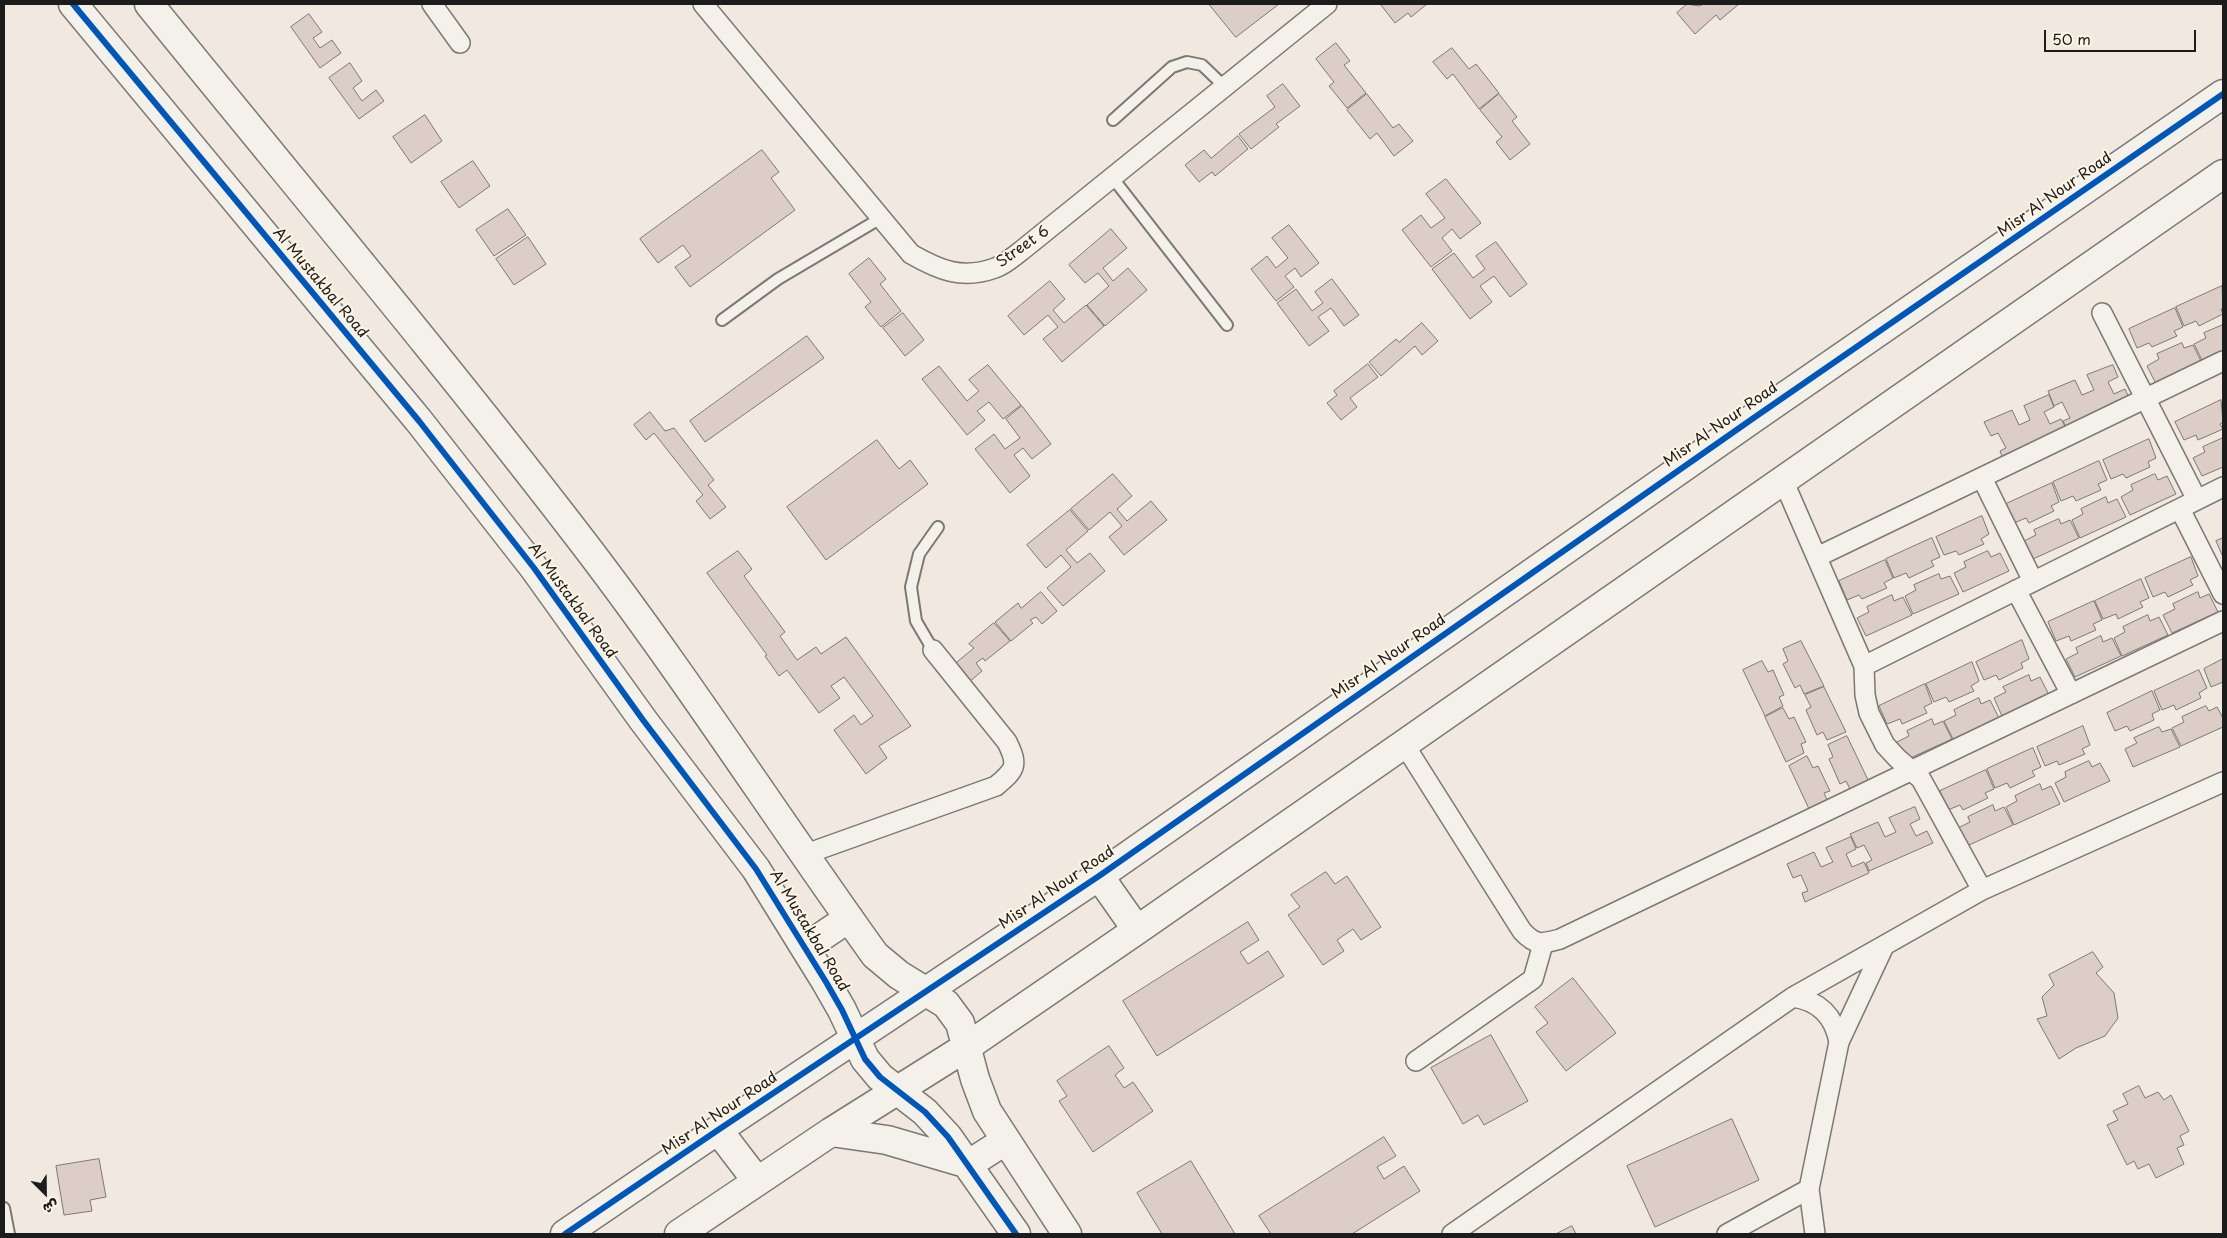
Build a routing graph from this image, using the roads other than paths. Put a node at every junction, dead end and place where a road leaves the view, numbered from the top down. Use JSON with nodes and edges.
{"nodes":[{"id":1,"x":73,"y":4,"type":"edge"},
{"id":2,"x":149,"y":4,"type":"edge"},
{"id":3,"x":432,"y":4,"type":"edge"},
{"id":4,"x":703,"y":4,"type":"edge"},
{"id":5,"x":1327,"y":4,"type":"edge"},
{"id":6,"x":460,"y":43,"type":"dead end"},
{"id":7,"x":1225,"y":87,"type":"junction"},
{"id":8,"x":2223,"y":94,"type":"edge"},
{"id":9,"x":1113,"y":120,"type":"dead end"},
{"id":10,"x":2223,"y":174,"type":"edge"},
{"id":11,"x":1112,"y":177,"type":"junction"},
{"id":12,"x":881,"y":218,"type":"junction"},
{"id":13,"x":2102,"y":313,"type":"dead end"},
{"id":14,"x":722,"y":320,"type":"dead end"},
{"id":15,"x":1227,"y":325,"type":"dead end"},
{"id":16,"x":2223,"y":361,"type":"edge"},
{"id":17,"x":2146,"y":398,"type":"junction"},
{"id":18,"x":1982,"y":478,"type":"junction"},
{"id":19,"x":1783,"y":480,"type":"junction"},
{"id":20,"x":2223,"y":487,"type":"edge"},
{"id":21,"x":2197,"y":500,"type":"junction"},
{"id":22,"x":2180,"y":509,"type":"junction"},
{"id":23,"x":938,"y":526,"type":"dead end"},
{"id":24,"x":1817,"y":557,"type":"junction"},
{"id":25,"x":2034,"y":581,"type":"junction"},
{"id":26,"x":2016,"y":590,"type":"junction"},
{"id":27,"x":2223,"y":594,"type":"edge"},
{"id":28,"x":2223,"y":620,"type":"edge"},
{"id":29,"x":933,"y":650,"type":"joint"},
{"id":30,"x":1864,"y":666,"type":"junction"},
{"id":31,"x":2071,"y":694,"type":"junction"},
{"id":32,"x":1404,"y":744,"type":"junction"},
{"id":33,"x":1911,"y":770,"type":"junction"},
{"id":34,"x":2223,"y":782,"type":"edge"},
{"id":35,"x":806,"y":854,"type":"junction"},
{"id":36,"x":1099,"y":876,"type":"junction"},
{"id":37,"x":1982,"y":890,"type":"junction"},
{"id":38,"x":849,"y":918,"type":"junction"},
{"id":39,"x":1137,"y":930,"type":"junction"},
{"id":40,"x":1543,"y":944,"type":"junction"},
{"id":41,"x":1884,"y":946,"type":"junction"},
{"id":42,"x":806,"y":947,"type":"junction"},
{"id":43,"x":926,"y":991,"type":"junction"},
{"id":44,"x":1793,"y":997,"type":"junction"},
{"id":45,"x":855,"y":1039,"type":"junction"},
{"id":46,"x":1839,"y":1042,"type":"junction"},
{"id":47,"x":968,"y":1046,"type":"junction"},
{"id":48,"x":1416,"y":1061,"type":"dead end"},
{"id":49,"x":898,"y":1090,"type":"junction"},
{"id":50,"x":718,"y":1130,"type":"junction"},
{"id":51,"x":831,"y":1132,"type":"junction"},
{"id":52,"x":1004,"y":1141,"type":"junction"},
{"id":53,"x":969,"y":1164,"type":"junction"},
{"id":54,"x":757,"y":1181,"type":"junction"},
{"id":55,"x":1809,"y":1189,"type":"junction"},
{"id":56,"x":4,"y":1208,"type":"edge"},
{"id":57,"x":9,"y":1234,"type":"edge"},
{"id":58,"x":565,"y":1234,"type":"edge"},
{"id":59,"x":679,"y":1234,"type":"edge"},
{"id":60,"x":1016,"y":1234,"type":"edge"},
{"id":61,"x":1067,"y":1234,"type":"edge"},
{"id":62,"x":1452,"y":1234,"type":"edge"},
{"id":63,"x":1727,"y":1234,"type":"edge"},
{"id":64,"x":1815,"y":1234,"type":"edge"}],
"edges":[{"from":1,"to":42,"type":"street","name":"Al Mustakbal Road"},
{"from":2,"to":35,"type":"street"},
{"from":3,"to":6,"type":"street"},
{"from":4,"to":12,"type":"street","name":"Street 6"},
{"from":5,"to":7,"type":"street","name":"Street 6"},
{"from":7,"to":9,"type":"lane"},
{"from":7,"to":11,"type":"street","name":"Street 6"},
{"from":8,"to":36,"type":"street","name":"Misr Al Nour Road"},
{"from":10,"to":19,"type":"street"},
{"from":11,"to":12,"type":"street","name":"Street 6"},
{"from":11,"to":15,"type":"lane"},
{"from":12,"to":14,"type":"lane"},
{"from":13,"to":17,"type":"street"},
{"from":16,"to":17,"type":"street"},
{"from":17,"to":18,"type":"street"},
{"from":17,"to":21,"type":"street"},
{"from":18,"to":24,"type":"street"},
{"from":18,"to":25,"type":"street"},
{"from":19,"to":24,"type":"street"},
{"from":19,"to":32,"type":"street"},
{"from":20,"to":21,"type":"street"},
{"from":21,"to":22,"type":"street"},
{"from":22,"to":25,"type":"street"},
{"from":22,"to":27,"type":"street"},
{"from":23,"to":29,"type":"lane"},
{"from":24,"to":30,"type":"street"},
{"from":25,"to":26,"type":"street"},
{"from":26,"to":30,"type":"street"},
{"from":26,"to":31,"type":"street"},
{"from":28,"to":31,"type":"street"},
{"from":29,"to":35,"type":"street"},
{"from":30,"to":33,"type":"street"},
{"from":31,"to":33,"type":"street"},
{"from":32,"to":39,"type":"street"},
{"from":32,"to":40,"type":"street"},
{"from":33,"to":37,"type":"street"},
{"from":33,"to":40,"type":"street"},
{"from":34,"to":37,"type":"street"},
{"from":35,"to":38,"type":"street"},
{"from":36,"to":39,"type":"street"},
{"from":36,"to":43,"type":"street","name":"Misr Al Nour Road"},
{"from":37,"to":41,"type":"street"},
{"from":38,"to":42,"type":"street"},
{"from":38,"to":43,"type":"street"},
{"from":39,"to":47,"type":"street"},
{"from":40,"to":48,"type":"street"},
{"from":41,"to":44,"type":"street"},
{"from":41,"to":46,"type":"street"},
{"from":42,"to":45,"type":"street","name":"Al Mustakbal Road"},
{"from":43,"to":45,"type":"street","name":"Misr Al Nour Road"},
{"from":43,"to":47,"type":"street"},
{"from":44,"to":46,"type":"street"},
{"from":44,"to":62,"type":"street"},
{"from":45,"to":49,"type":"street","name":"Al Mustakbal Road"},
{"from":45,"to":50,"type":"street","name":"Misr Al Nour Road"},
{"from":46,"to":55,"type":"street"},
{"from":47,"to":49,"type":"street"},
{"from":47,"to":52,"type":"street"},
{"from":49,"to":51,"type":"street"},
{"from":49,"to":53,"type":"street","name":"Al Mustakbal Road"},
{"from":50,"to":54,"type":"street"},
{"from":50,"to":58,"type":"street","name":"Misr Al Nour Road"},
{"from":51,"to":53,"type":"street"},
{"from":51,"to":54,"type":"street"},
{"from":52,"to":53,"type":"street"},
{"from":52,"to":61,"type":"street"},
{"from":53,"to":60,"type":"street","name":"Al Mustakbal Road"},
{"from":54,"to":59,"type":"street"},
{"from":55,"to":63,"type":"street"},
{"from":55,"to":64,"type":"street"},
{"from":56,"to":57,"type":"lane"}]}
